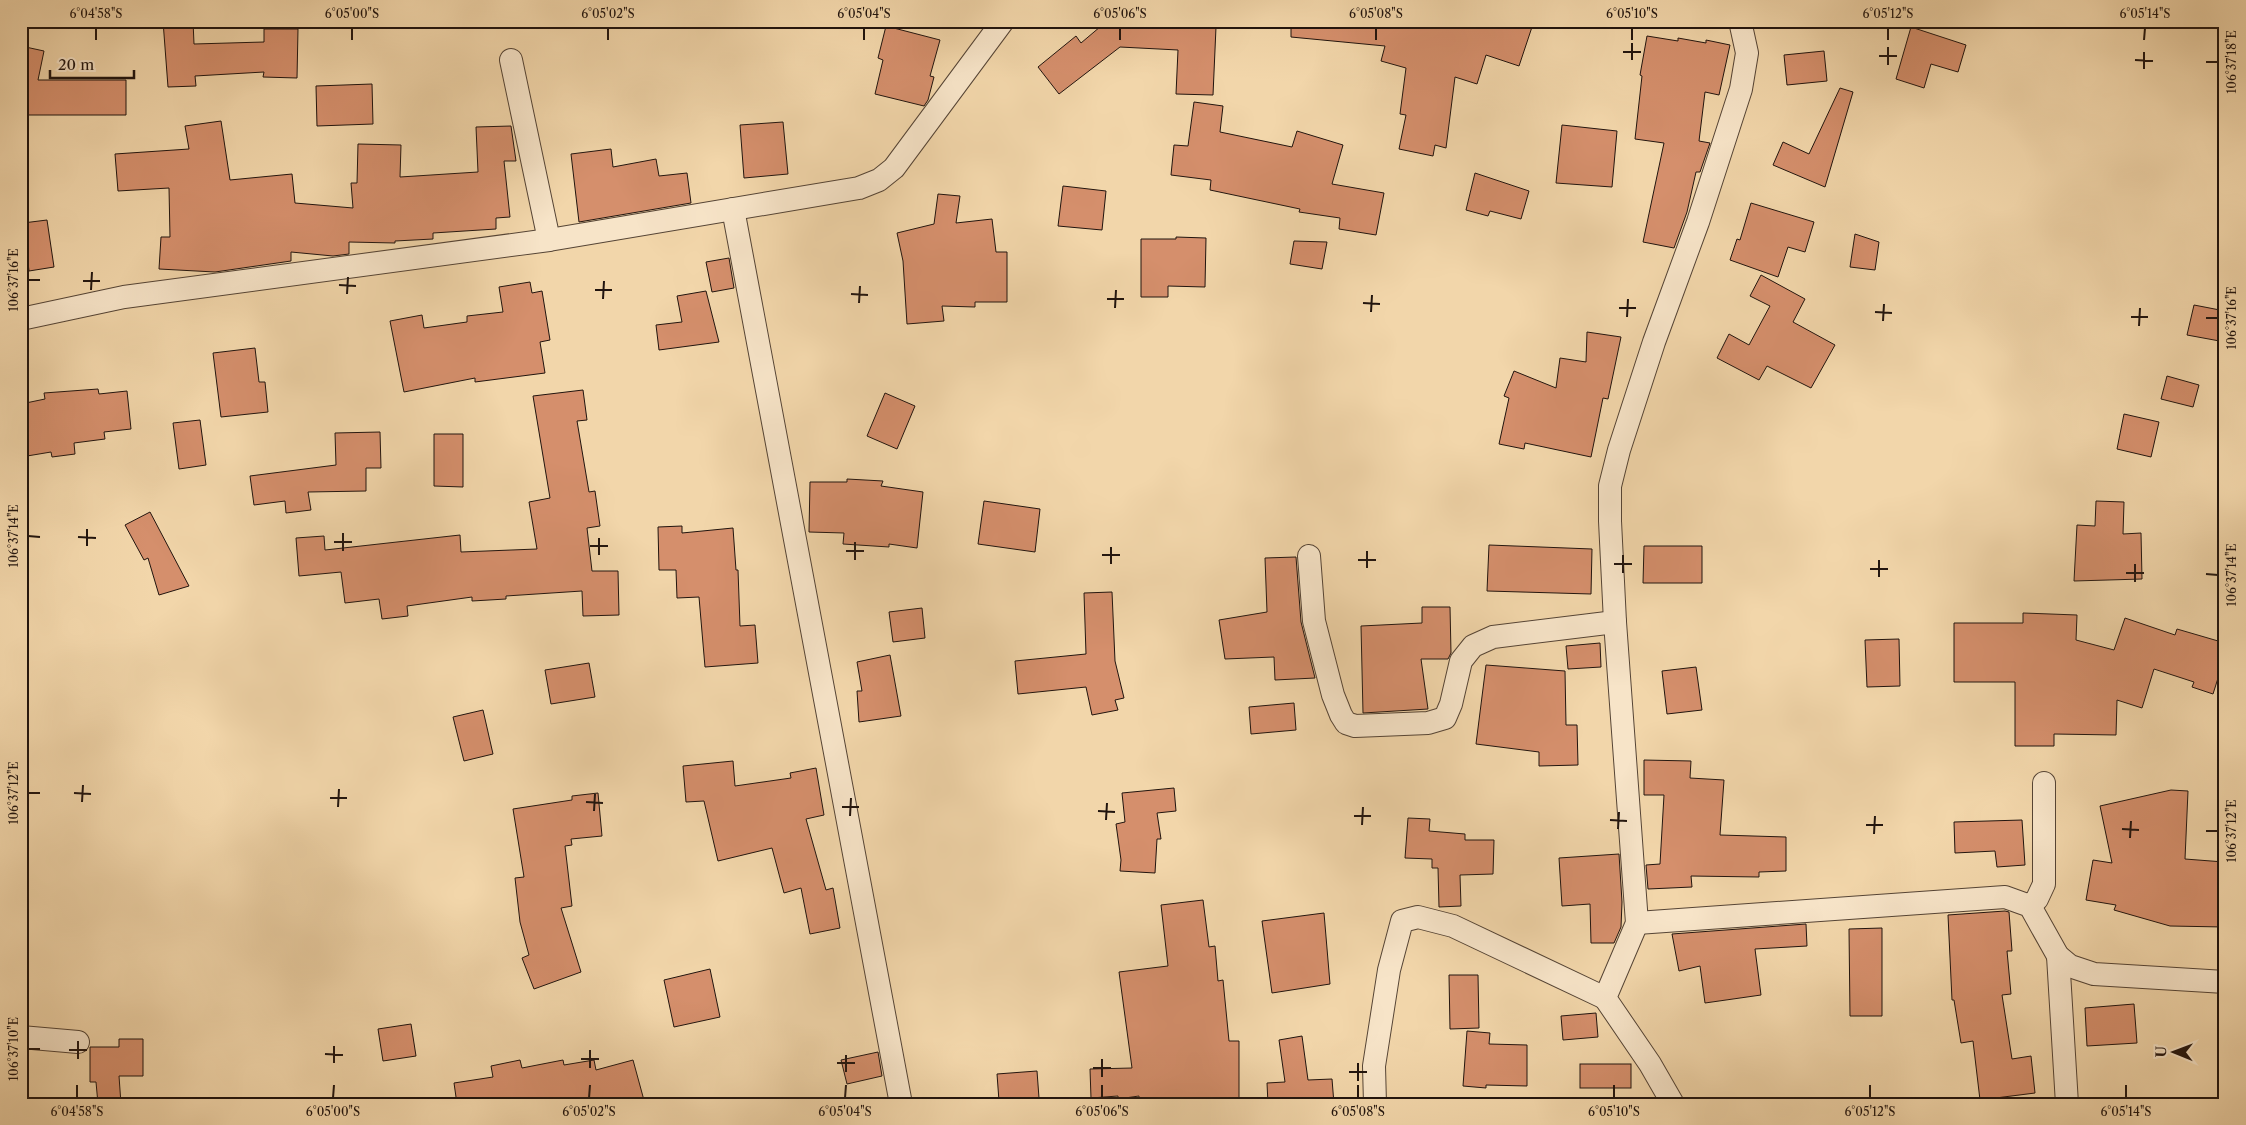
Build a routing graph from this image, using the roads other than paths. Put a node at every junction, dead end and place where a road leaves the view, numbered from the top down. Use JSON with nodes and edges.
{"nodes":[{"id":1,"x":1003,"y":21,"type":"edge"},
{"id":2,"x":1740,"y":21,"type":"edge"},
{"id":3,"x":511,"y":60,"type":"dead end"},
{"id":4,"x":733,"y":209,"type":"junction"},
{"id":5,"x":549,"y":240,"type":"junction"},
{"id":6,"x":21,"y":319,"type":"edge"},
{"id":7,"x":1309,"y":556,"type":"dead end"},
{"id":8,"x":1615,"y":622,"type":"junction"},
{"id":9,"x":2044,"y":783,"type":"dead end"},
{"id":10,"x":2030,"y":906,"type":"junction"},
{"id":11,"x":1637,"y":923,"type":"junction"},
{"id":12,"x":2058,"y":956,"type":"junction"},
{"id":13,"x":2225,"y":982,"type":"edge"},
{"id":14,"x":1605,"y":998,"type":"junction"},
{"id":15,"x":21,"y":1036,"type":"edge"},
{"id":16,"x":78,"y":1042,"type":"dead end"},
{"id":17,"x":901,"y":1104,"type":"edge"},
{"id":18,"x":1375,"y":1104,"type":"edge"},
{"id":19,"x":1673,"y":1104,"type":"edge"},
{"id":20,"x":2067,"y":1104,"type":"edge"}],
"edges":[{"from":1,"to":4,"type":"street"},
{"from":2,"to":8,"type":"street"},
{"from":3,"to":5,"type":"street"},
{"from":4,"to":5,"type":"street"},
{"from":4,"to":17,"type":"street"},
{"from":5,"to":6,"type":"street"},
{"from":7,"to":8,"type":"street"},
{"from":8,"to":11,"type":"street"},
{"from":9,"to":10,"type":"street"},
{"from":10,"to":11,"type":"street"},
{"from":10,"to":12,"type":"street"},
{"from":11,"to":14,"type":"street"},
{"from":12,"to":13,"type":"street"},
{"from":12,"to":20,"type":"street"},
{"from":14,"to":18,"type":"street"},
{"from":14,"to":19,"type":"street"},
{"from":15,"to":16,"type":"street"}]}
